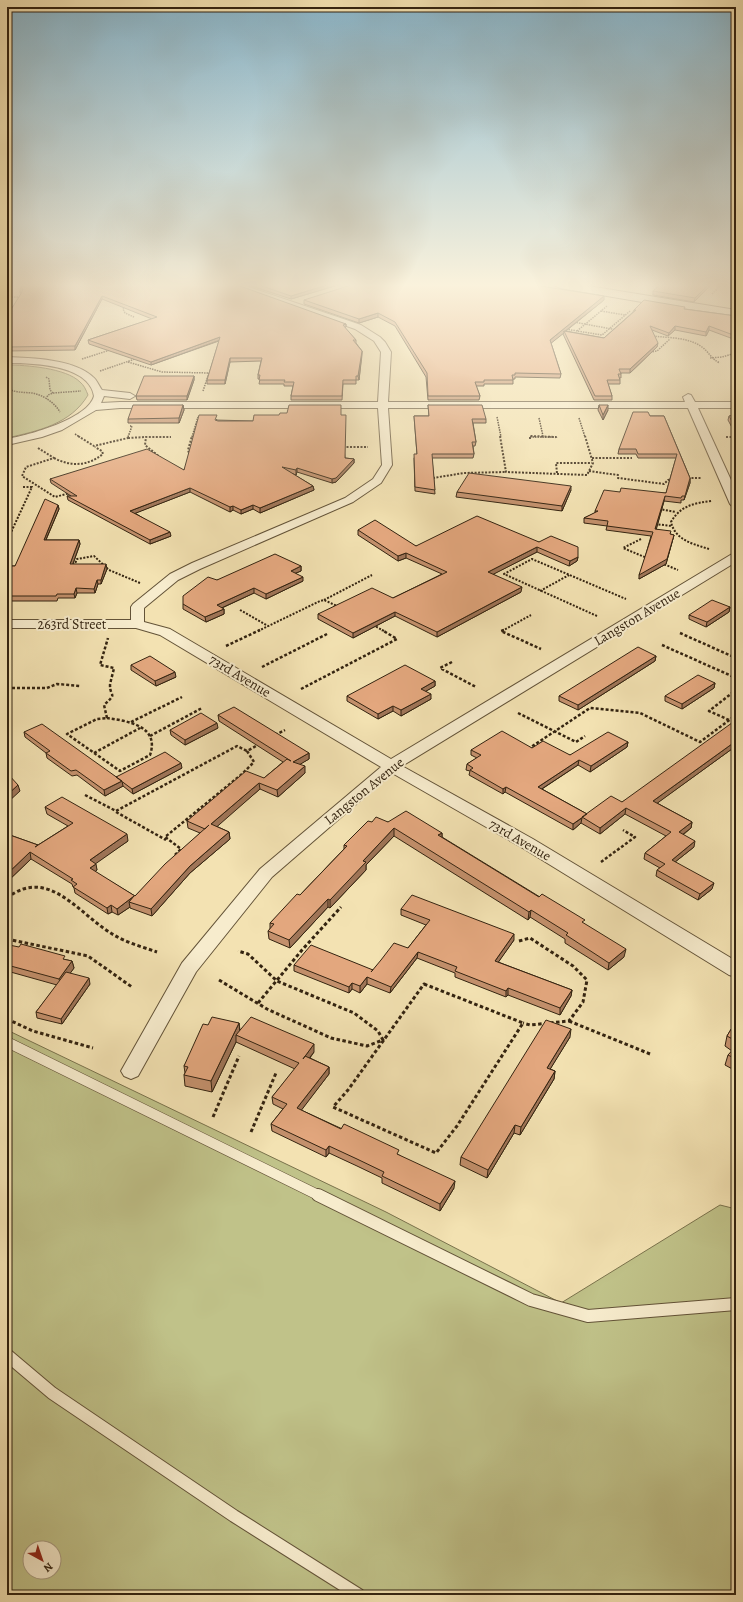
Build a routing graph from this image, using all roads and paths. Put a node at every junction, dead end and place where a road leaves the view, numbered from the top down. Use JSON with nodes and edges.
{"nodes":[{"id":1,"x":7,"y":360,"type":"edge"},
{"id":2,"x":132,"y":360,"type":"edge"},
{"id":3,"x":386,"y":360,"type":"edge"},
{"id":4,"x":714,"y":360,"type":"edge"},
{"id":5,"x":128,"y":361,"type":"junction"},
{"id":6,"x":720,"y":363,"type":"dead end"},
{"id":7,"x":98,"y":372,"type":"dead end"},
{"id":8,"x":42,"y":375,"type":"dead end"},
{"id":9,"x":7,"y":388,"type":"edge"},
{"id":10,"x":98,"y":391,"type":"junction"},
{"id":11,"x":204,"y":391,"type":"dead end"},
{"id":12,"x":54,"y":393,"type":"junction"},
{"id":13,"x":736,"y":396,"type":"edge"},
{"id":14,"x":46,"y":399,"type":"junction"},
{"id":15,"x":383,"y":401,"type":"junction"},
{"id":16,"x":690,"y":401,"type":"junction"},
{"id":17,"x":736,"y":405,"type":"edge"},
{"id":18,"x":94,"y":407,"type":"junction"},
{"id":19,"x":201,"y":411,"type":"dead end"},
{"id":20,"x":496,"y":412,"type":"dead end"},
{"id":21,"x":538,"y":412,"type":"dead end"},
{"id":22,"x":577,"y":412,"type":"dead end"},
{"id":23,"x":58,"y":415,"type":"dead end"},
{"id":24,"x":130,"y":426,"type":"dead end"},
{"id":25,"x":72,"y":433,"type":"dead end"},
{"id":26,"x":543,"y":436,"type":"junction"},
{"id":27,"x":146,"y":437,"type":"junction"},
{"id":28,"x":171,"y":437,"type":"dead end"},
{"id":29,"x":726,"y":437,"type":"dead end"},
{"id":30,"x":736,"y":437,"type":"edge"},
{"id":31,"x":128,"y":438,"type":"junction"},
{"id":32,"x":530,"y":439,"type":"dead end"},
{"id":33,"x":557,"y":439,"type":"dead end"},
{"id":34,"x":7,"y":442,"type":"edge"},
{"id":35,"x":33,"y":445,"type":"dead end"},
{"id":36,"x":94,"y":446,"type":"junction"},
{"id":37,"x":337,"y":447,"type":"edge"},
{"id":38,"x":368,"y":447,"type":"dead end"},
{"id":39,"x":196,"y":456,"type":"edge"},
{"id":40,"x":54,"y":458,"type":"junction"},
{"id":41,"x":592,"y":458,"type":"junction"},
{"id":42,"x":632,"y":458,"type":"dead end"},
{"id":43,"x":167,"y":461,"type":"edge"},
{"id":44,"x":592,"y":463,"type":"junction"},
{"id":45,"x":589,"y":471,"type":"junction"},
{"id":46,"x":506,"y":472,"type":"junction"},
{"id":47,"x":557,"y":473,"type":"junction"},
{"id":48,"x":432,"y":478,"type":"edge"},
{"id":49,"x":687,"y":478,"type":"edge"},
{"id":50,"x":701,"y":478,"type":"dead end"},
{"id":51,"x":676,"y":479,"type":"edge"},
{"id":52,"x":35,"y":484,"type":"junction"},
{"id":53,"x":23,"y":487,"type":"dead end"},
{"id":54,"x":32,"y":487,"type":"junction"},
{"id":55,"x":70,"y":493,"type":"edge"},
{"id":56,"x":712,"y":501,"type":"dead end"},
{"id":57,"x":736,"y":504,"type":"edge"},
{"id":58,"x":653,"y":509,"type":"edge"},
{"id":59,"x":676,"y":512,"type":"junction"},
{"id":60,"x":649,"y":523,"type":"edge"},
{"id":61,"x":672,"y":526,"type":"junction"},
{"id":62,"x":641,"y":539,"type":"dead end"},
{"id":63,"x":7,"y":541,"type":"edge"},
{"id":64,"x":709,"y":549,"type":"dead end"},
{"id":65,"x":736,"y":557,"type":"edge"},
{"id":66,"x":650,"y":559,"type":"edge"},
{"id":67,"x":657,"y":562,"type":"edge"},
{"id":68,"x":74,"y":566,"type":"edge"},
{"id":69,"x":678,"y":570,"type":"dead end"},
{"id":70,"x":372,"y":575,"type":"dead end"},
{"id":71,"x":569,"y":575,"type":"junction"},
{"id":72,"x":140,"y":583,"type":"dead end"},
{"id":73,"x":540,"y":591,"type":"junction"},
{"id":74,"x":626,"y":599,"type":"dead end"},
{"id":75,"x":324,"y":600,"type":"junction"},
{"id":76,"x":338,"y":607,"type":"edge"},
{"id":77,"x":240,"y":610,"type":"dead end"},
{"id":78,"x":531,"y":615,"type":"dead end"},
{"id":79,"x":597,"y":616,"type":"dead end"},
{"id":80,"x":366,"y":621,"type":"edge"},
{"id":81,"x":7,"y":624,"type":"edge"},
{"id":82,"x":137,"y":624,"type":"junction"},
{"id":83,"x":268,"y":626,"type":"junction"},
{"id":84,"x":680,"y":633,"type":"dead end"},
{"id":85,"x":327,"y":634,"type":"dead end"},
{"id":86,"x":109,"y":637,"type":"dead end"},
{"id":87,"x":662,"y":645,"type":"dead end"},
{"id":88,"x":226,"y":646,"type":"dead end"},
{"id":89,"x":540,"y":649,"type":"dead end"},
{"id":90,"x":736,"y":658,"type":"edge"},
{"id":91,"x":452,"y":662,"type":"dead end"},
{"id":92,"x":262,"y":667,"type":"dead end"},
{"id":93,"x":736,"y":678,"type":"edge"},
{"id":94,"x":80,"y":686,"type":"dead end"},
{"id":95,"x":476,"y":687,"type":"dead end"},
{"id":96,"x":7,"y":688,"type":"edge"},
{"id":97,"x":301,"y":689,"type":"dead end"},
{"id":98,"x":736,"y":690,"type":"edge"},
{"id":99,"x":182,"y":697,"type":"dead end"},
{"id":100,"x":202,"y":708,"type":"dead end"},
{"id":101,"x":518,"y":713,"type":"dead end"},
{"id":102,"x":736,"y":715,"type":"edge"},
{"id":103,"x":107,"y":718,"type":"junction"},
{"id":104,"x":729,"y":720,"type":"junction"},
{"id":105,"x":131,"y":722,"type":"junction"},
{"id":106,"x":140,"y":728,"type":"junction"},
{"id":107,"x":285,"y":730,"type":"dead end"},
{"id":108,"x":555,"y":731,"type":"junction"},
{"id":109,"x":149,"y":736,"type":"junction"},
{"id":110,"x":586,"y":736,"type":"dead end"},
{"id":111,"x":272,"y":737,"type":"edge"},
{"id":112,"x":260,"y":744,"type":"edge"},
{"id":113,"x":526,"y":750,"type":"edge"},
{"id":114,"x":247,"y":751,"type":"junction"},
{"id":115,"x":94,"y":753,"type":"junction"},
{"id":116,"x":391,"y":766,"type":"junction"},
{"id":117,"x":85,"y":795,"type":"dead end"},
{"id":118,"x":116,"y":812,"type":"junction"},
{"id":119,"x":623,"y":830,"type":"dead end"},
{"id":120,"x":167,"y":840,"type":"junction"},
{"id":121,"x":172,"y":858,"type":"edge"},
{"id":122,"x":601,"y":862,"type":"dead end"},
{"id":123,"x":7,"y":898,"type":"edge"},
{"id":124,"x":341,"y":907,"type":"dead end"},
{"id":125,"x":7,"y":939,"type":"edge"},
{"id":126,"x":519,"y":941,"type":"dead end"},
{"id":127,"x":238,"y":951,"type":"dead end"},
{"id":128,"x":157,"y":952,"type":"dead end"},
{"id":129,"x":736,"y":970,"type":"edge"},
{"id":130,"x":219,"y":980,"type":"dead end"},
{"id":131,"x":277,"y":980,"type":"junction"},
{"id":132,"x":132,"y":987,"type":"dead end"},
{"id":133,"x":258,"y":1003,"type":"junction"},
{"id":134,"x":7,"y":1020,"type":"edge"},
{"id":135,"x":569,"y":1020,"type":"junction"},
{"id":136,"x":523,"y":1023,"type":"junction"},
{"id":137,"x":383,"y":1040,"type":"junction"},
{"id":138,"x":7,"y":1042,"type":"edge"},
{"id":139,"x":93,"y":1048,"type":"dead end"},
{"id":140,"x":650,"y":1054,"type":"dead end"},
{"id":141,"x":239,"y":1056,"type":"dead end"},
{"id":142,"x":131,"y":1071,"type":"dead end"},
{"id":143,"x":276,"y":1073,"type":"dead end"},
{"id":144,"x":213,"y":1118,"type":"dead end"},
{"id":145,"x":251,"y":1132,"type":"dead end"},
{"id":146,"x":736,"y":1304,"type":"edge"},
{"id":147,"x":7,"y":1355,"type":"edge"},
{"id":148,"x":359,"y":1595,"type":"edge"}],
"edges":[{"from":1,"to":10,"type":"street"},
{"from":2,"to":5,"type":"path"},
{"from":3,"to":15,"type":"street"},
{"from":4,"to":6,"type":"path"},
{"from":5,"to":7,"type":"path"},
{"from":5,"to":11,"type":"path"},
{"from":8,"to":12,"type":"path"},
{"from":9,"to":14,"type":"path"},
{"from":10,"to":12,"type":"path"},
{"from":10,"to":15,"type":"street"},
{"from":10,"to":18,"type":"street"},
{"from":12,"to":14,"type":"path"},
{"from":13,"to":16,"type":"street"},
{"from":14,"to":23,"type":"path"},
{"from":15,"to":16,"type":"street"},
{"from":15,"to":18,"type":"street"},
{"from":15,"to":82,"type":"street"},
{"from":16,"to":17,"type":"street"},
{"from":16,"to":57,"type":"street"},
{"from":18,"to":34,"type":"street"},
{"from":19,"to":39,"type":"path"},
{"from":20,"to":46,"type":"path"},
{"from":21,"to":26,"type":"path"},
{"from":22,"to":41,"type":"path"},
{"from":24,"to":31,"type":"path"},
{"from":25,"to":36,"type":"path"},
{"from":26,"to":32,"type":"path"},
{"from":26,"to":33,"type":"path"},
{"from":27,"to":28,"type":"path"},
{"from":27,"to":31,"type":"path"},
{"from":27,"to":43,"type":"path"},
{"from":29,"to":30,"type":"path"},
{"from":31,"to":36,"type":"path"},
{"from":35,"to":40,"type":"path"},
{"from":36,"to":40,"type":"path"},
{"from":37,"to":38,"type":"path"},
{"from":40,"to":52,"type":"path"},
{"from":41,"to":42,"type":"path"},
{"from":41,"to":44,"type":"path"},
{"from":44,"to":45,"type":"path"},
{"from":44,"to":47,"type":"path"},
{"from":45,"to":47,"type":"path"},
{"from":45,"to":51,"type":"path"},
{"from":46,"to":47,"type":"path"},
{"from":46,"to":48,"type":"path"},
{"from":49,"to":50,"type":"path"},
{"from":52,"to":54,"type":"path"},
{"from":52,"to":55,"type":"path"},
{"from":53,"to":54,"type":"path"},
{"from":54,"to":63,"type":"path"},
{"from":56,"to":59,"type":"path"},
{"from":58,"to":59,"type":"path"},
{"from":59,"to":61,"type":"path"},
{"from":60,"to":61,"type":"path"},
{"from":61,"to":64,"type":"path"},
{"from":62,"to":66,"type":"path"},
{"from":65,"to":116,"type":"street","name":"Langston Avenue"},
{"from":67,"to":69,"type":"path"},
{"from":68,"to":72,"type":"path"},
{"from":70,"to":75,"type":"path"},
{"from":71,"to":73,"type":"path"},
{"from":71,"to":73,"type":"path"},
{"from":71,"to":74,"type":"path"},
{"from":73,"to":79,"type":"path"},
{"from":75,"to":76,"type":"path"},
{"from":75,"to":83,"type":"path"},
{"from":77,"to":83,"type":"path"},
{"from":78,"to":89,"type":"path"},
{"from":80,"to":97,"type":"path"},
{"from":81,"to":82,"type":"street","name":"263rd Street"},
{"from":82,"to":116,"type":"street","name":"73rd Avenue"},
{"from":83,"to":88,"type":"path"},
{"from":84,"to":90,"type":"path"},
{"from":85,"to":92,"type":"path"},
{"from":86,"to":103,"type":"path"},
{"from":87,"to":93,"type":"path"},
{"from":91,"to":95,"type":"path"},
{"from":94,"to":96,"type":"path"},
{"from":98,"to":104,"type":"path"},
{"from":99,"to":105,"type":"path"},
{"from":100,"to":109,"type":"path"},
{"from":101,"to":108,"type":"path"},
{"from":102,"to":104,"type":"path"},
{"from":103,"to":105,"type":"path"},
{"from":103,"to":115,"type":"path"},
{"from":104,"to":108,"type":"path"},
{"from":105,"to":106,"type":"path"},
{"from":106,"to":109,"type":"path"},
{"from":106,"to":115,"type":"path"},
{"from":107,"to":111,"type":"path"},
{"from":108,"to":110,"type":"path"},
{"from":108,"to":113,"type":"path"},
{"from":109,"to":115,"type":"path"},
{"from":112,"to":114,"type":"path"},
{"from":114,"to":118,"type":"path"},
{"from":114,"to":120,"type":"path"},
{"from":116,"to":129,"type":"street","name":"73rd Avenue"},
{"from":116,"to":142,"type":"street","name":"Langston Avenue"},
{"from":117,"to":118,"type":"path"},
{"from":118,"to":120,"type":"path"},
{"from":119,"to":122,"type":"path"},
{"from":120,"to":121,"type":"path"},
{"from":123,"to":128,"type":"path"},
{"from":124,"to":131,"type":"path"},
{"from":125,"to":132,"type":"path"},
{"from":126,"to":135,"type":"path"},
{"from":127,"to":131,"type":"path"},
{"from":130,"to":133,"type":"path"},
{"from":131,"to":133,"type":"path"},
{"from":131,"to":137,"type":"path"},
{"from":133,"to":137,"type":"path"},
{"from":134,"to":139,"type":"path"},
{"from":135,"to":136,"type":"path"},
{"from":135,"to":140,"type":"path"},
{"from":136,"to":137,"type":"path"},
{"from":136,"to":137,"type":"path"},
{"from":138,"to":146,"type":"lane"},
{"from":141,"to":144,"type":"path"},
{"from":143,"to":145,"type":"path"},
{"from":147,"to":148,"type":"lane"}]}
